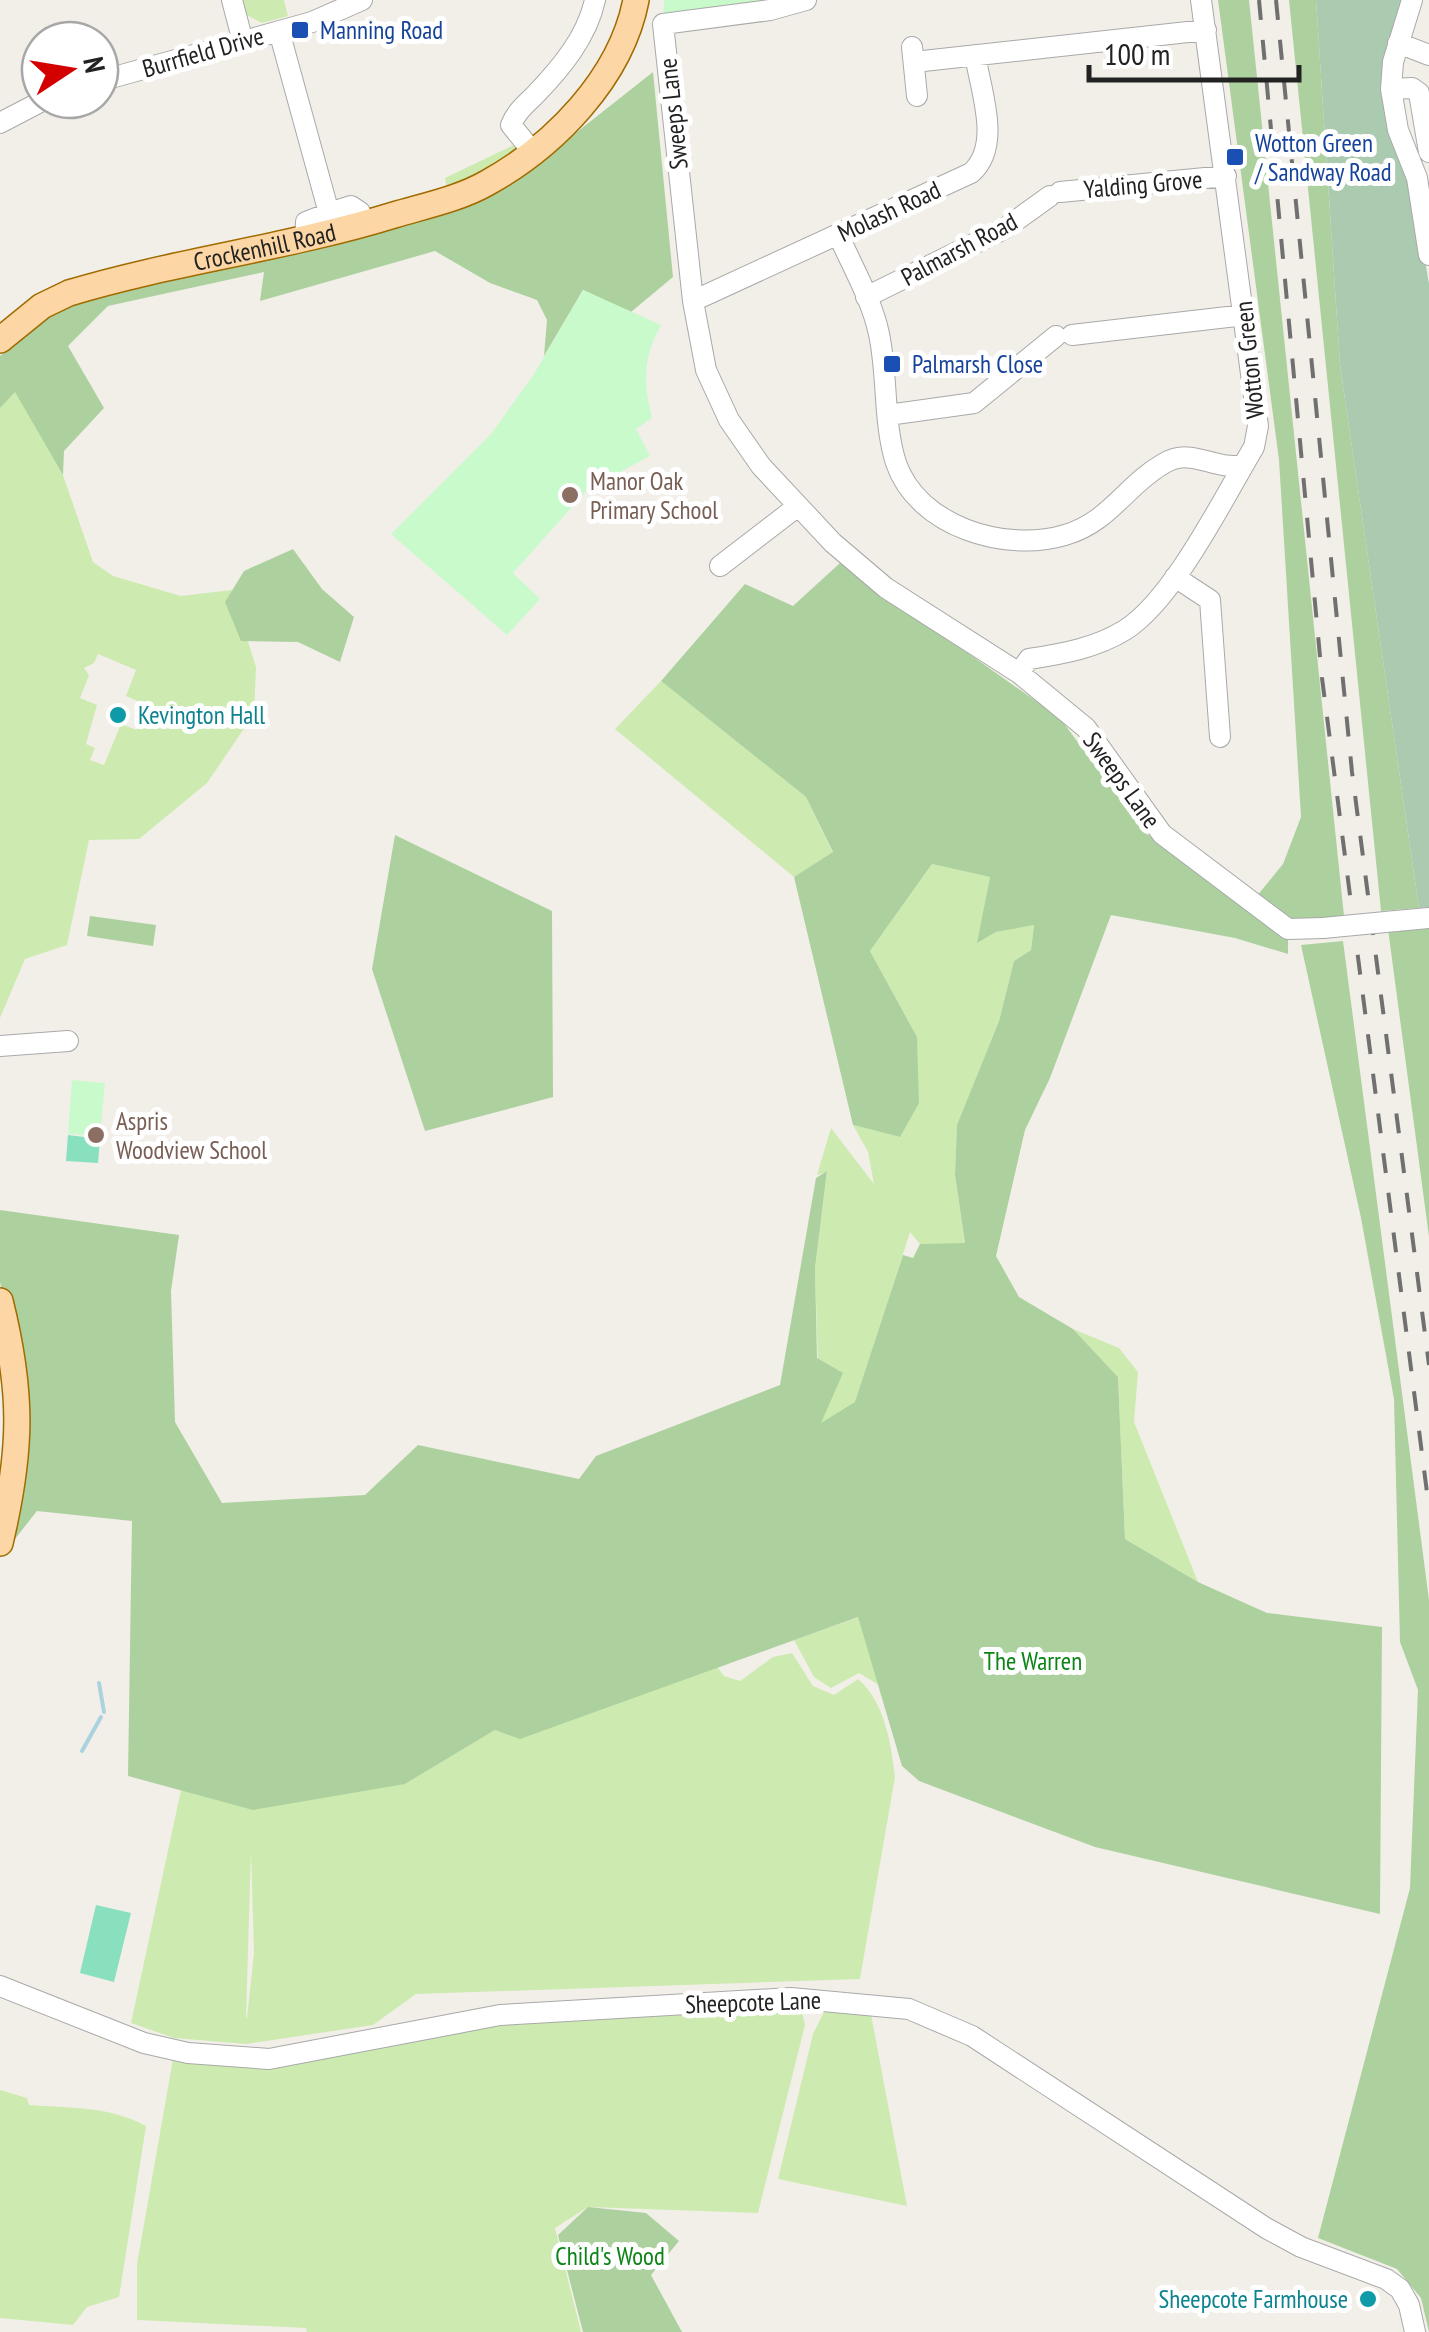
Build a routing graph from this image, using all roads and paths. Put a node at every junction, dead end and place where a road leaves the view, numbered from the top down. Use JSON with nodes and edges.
{"nodes":[{"id":1,"x":232,"y":0,"type":"edge"},
{"id":2,"x":362,"y":0,"type":"edge"},
{"id":3,"x":594,"y":0,"type":"edge"},
{"id":4,"x":806,"y":0,"type":"edge"},
{"id":5,"x":1200,"y":0,"type":"edge"},
{"id":6,"x":1412,"y":0,"type":"edge"},
{"id":7,"x":636,"y":3,"type":"edge"},
{"id":8,"x":664,"y":24,"type":"junction"},
{"id":9,"x":1206,"y":30,"type":"junction"},
{"id":10,"x":278,"y":32,"type":"junction"},
{"id":11,"x":243,"y":42,"type":"junction"},
{"id":12,"x":1398,"y":43,"type":"junction"},
{"id":13,"x":975,"y":55,"type":"junction"},
{"id":14,"x":1429,"y":56,"type":"edge"},
{"id":15,"x":120,"y":76,"type":"edge"},
{"id":16,"x":1391,"y":89,"type":"junction"},
{"id":17,"x":917,"y":96,"type":"dead end"},
{"id":18,"x":533,"y":152,"type":"junction"},
{"id":19,"x":1429,"y":152,"type":"edge"},
{"id":20,"x":1226,"y":176,"type":"junction"},
{"id":21,"x":1055,"y":194,"type":"joint"},
{"id":22,"x":329,"y":213,"type":"junction"},
{"id":23,"x":365,"y":224,"type":"junction"},
{"id":24,"x":838,"y":234,"type":"junction"},
{"id":25,"x":305,"y":239,"type":"junction"},
{"id":26,"x":1429,"y":256,"type":"edge"},
{"id":27,"x":866,"y":297,"type":"junction"},
{"id":28,"x":693,"y":301,"type":"junction"},
{"id":29,"x":1245,"y":314,"type":"junction"},
{"id":30,"x":0,"y":340,"type":"edge"},
{"id":31,"x":888,"y":414,"type":"junction"},
{"id":32,"x":1244,"y":464,"type":"junction"},
{"id":33,"x":798,"y":506,"type":"junction"},
{"id":34,"x":720,"y":566,"type":"dead end"},
{"id":35,"x":1174,"y":578,"type":"junction"},
{"id":36,"x":1019,"y":673,"type":"junction"},
{"id":37,"x":1220,"y":737,"type":"dead end"},
{"id":38,"x":1429,"y":918,"type":"edge"},
{"id":39,"x":68,"y":1041,"type":"dead end"},
{"id":40,"x":0,"y":1046,"type":"edge"},
{"id":41,"x":0,"y":1301,"type":"edge"},
{"id":42,"x":0,"y":1543,"type":"edge"},
{"id":43,"x":0,"y":1986,"type":"edge"},
{"id":44,"x":1415,"y":2332,"type":"edge"}],
"edges":[{"from":1,"to":11,"type":"street"},
{"from":2,"to":10,"type":"street","name":"Burrfield Drive"},
{"from":3,"to":18,"type":"street"},
{"from":4,"to":8,"type":"street"},
{"from":5,"to":9,"type":"street","name":"Wotton Green"},
{"from":6,"to":12,"type":"street"},
{"from":7,"to":8,"type":"street","name":"Sweeps Lane"},
{"from":7,"to":18,"type":"main road","name":"Crockenhill Road"},
{"from":8,"to":28,"type":"street","name":"Sweeps Lane"},
{"from":9,"to":13,"type":"street"},
{"from":9,"to":20,"type":"street","name":"Wotton Green"},
{"from":10,"to":11,"type":"street","name":"Burrfield Drive"},
{"from":10,"to":22,"type":"street"},
{"from":11,"to":15,"type":"street","name":"Burrfield Drive"},
{"from":12,"to":14,"type":"street"},
{"from":12,"to":16,"type":"street"},
{"from":13,"to":17,"type":"street"},
{"from":13,"to":24,"type":"street","name":"Molash Road"},
{"from":16,"to":19,"type":"street"},
{"from":16,"to":26,"type":"street"},
{"from":18,"to":23,"type":"main road","name":"Crockenhill Road"},
{"from":20,"to":21,"type":"street","name":"Yalding Grove"},
{"from":20,"to":29,"type":"street","name":"Wotton Green"},
{"from":21,"to":27,"type":"street","name":"Palmarsh Road"},
{"from":22,"to":23,"type":"street"},
{"from":22,"to":25,"type":"street"},
{"from":23,"to":25,"type":"main road","name":"Crockenhill Road"},
{"from":24,"to":27,"type":"street"},
{"from":24,"to":28,"type":"street","name":"Molash Road"},
{"from":25,"to":30,"type":"main road","name":"Crockenhill Road"},
{"from":27,"to":31,"type":"street"},
{"from":28,"to":33,"type":"street","name":"Sweeps Lane"},
{"from":29,"to":31,"type":"street"},
{"from":29,"to":32,"type":"street","name":"Wotton Green"},
{"from":31,"to":32,"type":"street"},
{"from":32,"to":35,"type":"street","name":"Wotton Green"},
{"from":33,"to":34,"type":"street"},
{"from":33,"to":36,"type":"street","name":"Sweeps Lane"},
{"from":35,"to":36,"type":"street","name":"Wotton Green"},
{"from":35,"to":37,"type":"street"},
{"from":36,"to":38,"type":"street","name":"Sweeps Lane","bridge":true},
{"from":39,"to":40,"type":"street"},
{"from":41,"to":42,"type":"main road"},
{"from":43,"to":44,"type":"street","name":"Sheepcote Lane"}]}
